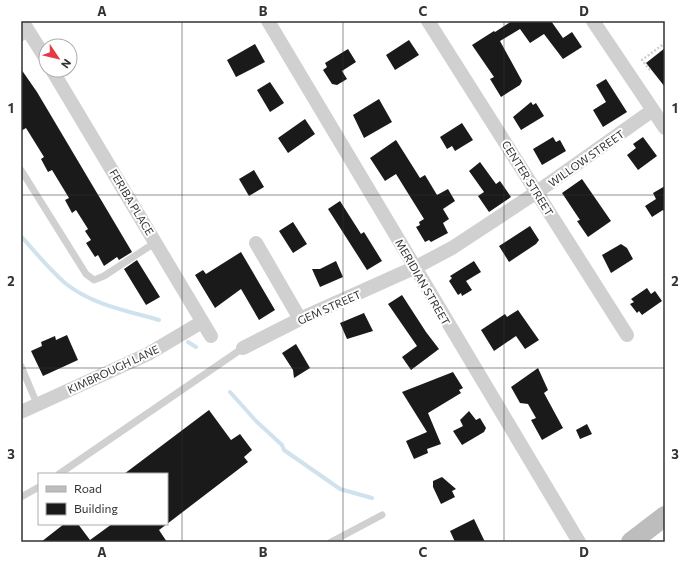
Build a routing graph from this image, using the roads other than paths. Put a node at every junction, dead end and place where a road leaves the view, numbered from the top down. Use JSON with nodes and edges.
{"nodes":[{"id":1,"x":268,"y":21,"type":"edge"},
{"id":2,"x":428,"y":21,"type":"edge"},
{"id":3,"x":593,"y":21,"type":"edge"},
{"id":4,"x":24,"y":30,"type":"edge"},
{"id":5,"x":38,"y":48,"type":"edge"},
{"id":6,"x":57,"y":78,"type":"edge"},
{"id":7,"x":653,"y":110,"type":"junction"},
{"id":8,"x":665,"y":128,"type":"edge"},
{"id":9,"x":21,"y":170,"type":"edge"},
{"id":10,"x":537,"y":192,"type":"junction"},
{"id":11,"x":156,"y":242,"type":"junction"},
{"id":12,"x":256,"y":243,"type":"dead end"},
{"id":13,"x":416,"y":267,"type":"junction"},
{"id":14,"x":300,"y":319,"type":"junction"},
{"id":15,"x":202,"y":322,"type":"junction"},
{"id":16,"x":627,"y":335,"type":"dead end"},
{"id":17,"x":211,"y":336,"type":"dead end"},
{"id":18,"x":243,"y":348,"type":"joint"},
{"id":19,"x":21,"y":366,"type":"edge"},
{"id":20,"x":38,"y":404,"type":"junction"},
{"id":21,"x":21,"y":412,"type":"edge"},
{"id":22,"x":60,"y":473,"type":"edge"},
{"id":23,"x":38,"y":488,"type":"edge"},
{"id":24,"x":21,"y":497,"type":"edge"},
{"id":25,"x":382,"y":515,"type":"dead end"},
{"id":26,"x":665,"y":516,"type":"edge"},
{"id":27,"x":331,"y":542,"type":"edge"},
{"id":28,"x":578,"y":542,"type":"edge"},
{"id":29,"x":631,"y":542,"type":"edge"}],
"edges":[{"from":1,"to":13,"type":"street","name":"MERIDIAN STREET"},
{"from":2,"to":10,"type":"street","name":"CENTER STREET"},
{"from":3,"to":7,"type":"street"},
{"from":4,"to":5,"type":"street"},
{"from":6,"to":11,"type":"street","name":"FERIBA PLACE"},
{"from":7,"to":8,"type":"street"},
{"from":7,"to":10,"type":"street","name":"WILLOW STREET"},
{"from":9,"to":11,"type":"lane"},
{"from":10,"to":13,"type":"street","name":"WILLOW STREET"},
{"from":10,"to":16,"type":"street","name":"CENTER STREET"},
{"from":11,"to":15,"type":"street","name":"FERIBA PLACE"},
{"from":12,"to":14,"type":"street"},
{"from":13,"to":14,"type":"street","name":"GEM STREET"},
{"from":13,"to":28,"type":"street","name":"MERIDIAN STREET"},
{"from":14,"to":18,"type":"street","name":"GEM STREET"},
{"from":15,"to":17,"type":"street","name":"FERIBA PLACE"},
{"from":15,"to":20,"type":"street","name":"KIMBROUGH LANE"},
{"from":18,"to":22,"type":"lane"},
{"from":19,"to":20,"type":"lane"},
{"from":20,"to":21,"type":"street","name":"KIMBROUGH LANE"},
{"from":23,"to":24,"type":"lane"},
{"from":25,"to":27,"type":"lane"},
{"from":26,"to":29,"type":"main road"}]}
